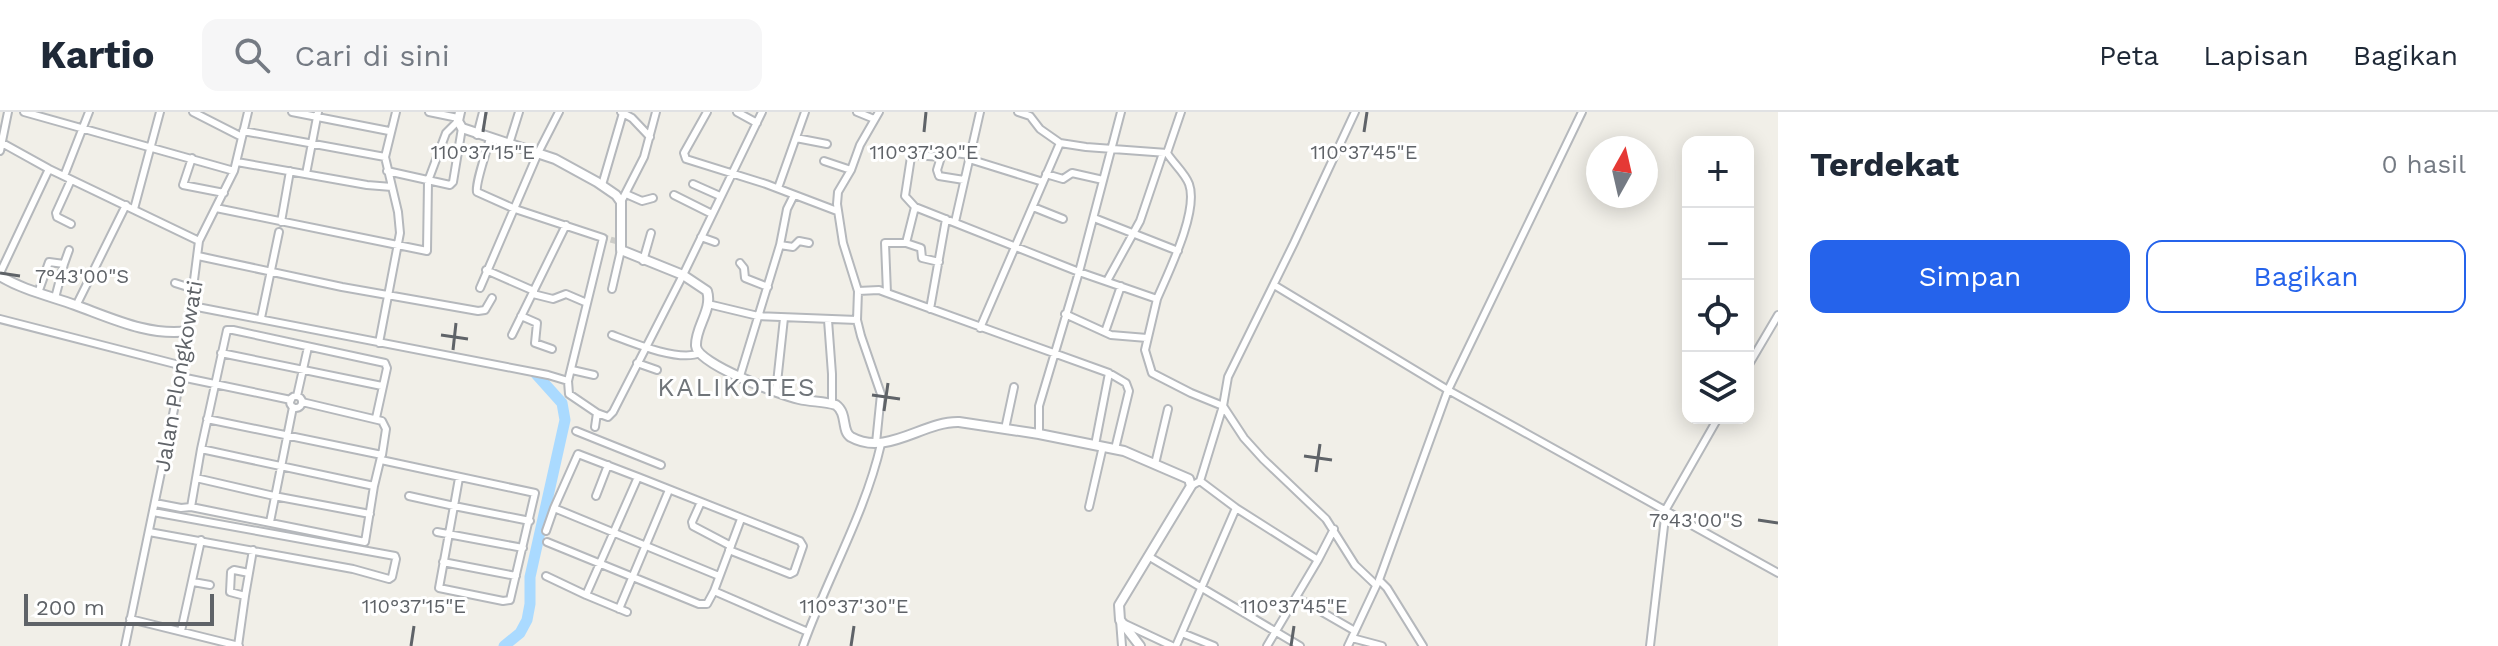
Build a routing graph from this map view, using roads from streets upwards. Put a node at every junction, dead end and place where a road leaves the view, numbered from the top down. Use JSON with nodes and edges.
{"nodes":[{"id":1,"x":8,"y":112,"type":"edge"},
{"id":2,"x":24,"y":112,"type":"edge"},
{"id":3,"x":89,"y":112,"type":"edge"},
{"id":4,"x":160,"y":112,"type":"edge"},
{"id":5,"x":193,"y":112,"type":"edge"},
{"id":6,"x":248,"y":112,"type":"edge"},
{"id":7,"x":292,"y":112,"type":"edge"},
{"id":8,"x":396,"y":112,"type":"edge"},
{"id":9,"x":429,"y":112,"type":"edge"},
{"id":10,"x":483,"y":112,"type":"edge"},
{"id":11,"x":519,"y":112,"type":"edge"},
{"id":12,"x":559,"y":112,"type":"edge"},
{"id":13,"x":622,"y":112,"type":"edge"},
{"id":14,"x":656,"y":112,"type":"edge"},
{"id":15,"x":707,"y":112,"type":"edge"},
{"id":16,"x":737,"y":112,"type":"edge"},
{"id":17,"x":762,"y":112,"type":"edge"},
{"id":18,"x":805,"y":112,"type":"edge"},
{"id":19,"x":857,"y":112,"type":"edge"},
{"id":20,"x":879,"y":112,"type":"edge"},
{"id":21,"x":980,"y":112,"type":"edge"},
{"id":22,"x":1018,"y":112,"type":"edge"},
{"id":23,"x":1121,"y":112,"type":"edge"},
{"id":24,"x":1181,"y":112,"type":"edge"},
{"id":25,"x":1355,"y":112,"type":"edge"},
{"id":26,"x":1582,"y":112,"type":"edge"},
{"id":27,"x":318,"y":114,"type":"edge"},
{"id":28,"x":874,"y":119,"type":"junction"},
{"id":29,"x":459,"y":120,"type":"edge"},
{"id":30,"x":757,"y":123,"type":"junction"},
{"id":31,"x":83,"y":128,"type":"junction"},
{"id":32,"x":389,"y":131,"type":"junction"},
{"id":33,"x":243,"y":134,"type":"junction"},
{"id":34,"x":477,"y":135,"type":"junction"},
{"id":35,"x":650,"y":137,"type":"junction"},
{"id":36,"x":490,"y":138,"type":"junction"},
{"id":37,"x":796,"y":138,"type":"junction"},
{"id":38,"x":2,"y":143,"type":"edge"},
{"id":39,"x":313,"y":143,"type":"junction"},
{"id":40,"x":1060,"y":143,"type":"junction"},
{"id":41,"x":509,"y":144,"type":"junction"},
{"id":42,"x":827,"y":144,"type":"dead end"},
{"id":43,"x":152,"y":146,"type":"junction"},
{"id":44,"x":1112,"y":148,"type":"junction"},
{"id":45,"x":0,"y":151,"type":"edge"},
{"id":46,"x":538,"y":153,"type":"junction"},
{"id":47,"x":1165,"y":153,"type":"junction"},
{"id":48,"x":385,"y":157,"type":"junction"},
{"id":49,"x":941,"y":157,"type":"junction"},
{"id":50,"x":970,"y":157,"type":"junction"},
{"id":51,"x":192,"y":158,"type":"junction"},
{"id":52,"x":824,"y":161,"type":"dead end"},
{"id":53,"x":237,"y":162,"type":"junction"},
{"id":54,"x":49,"y":169,"type":"junction"},
{"id":55,"x":851,"y":170,"type":"junction"},
{"id":56,"x":234,"y":171,"type":"junction"},
{"id":57,"x":290,"y":171,"type":"junction"},
{"id":58,"x":387,"y":171,"type":"junction"},
{"id":59,"x":732,"y":173,"type":"junction"},
{"id":60,"x":306,"y":174,"type":"junction"},
{"id":61,"x":1046,"y":174,"type":"junction"},
{"id":62,"x":64,"y":176,"type":"junction"},
{"id":63,"x":71,"y":180,"type":"junction"},
{"id":64,"x":964,"y":180,"type":"junction"},
{"id":65,"x":1103,"y":180,"type":"junction"},
{"id":66,"x":428,"y":181,"type":"junction"},
{"id":67,"x":1043,"y":182,"type":"junction"},
{"id":68,"x":693,"y":184,"type":"dead end"},
{"id":69,"x":602,"y":185,"type":"junction"},
{"id":70,"x":392,"y":187,"type":"junction"},
{"id":71,"x":778,"y":188,"type":"junction"},
{"id":72,"x":224,"y":193,"type":"junction"},
{"id":73,"x":674,"y":195,"type":"dead end"},
{"id":74,"x":794,"y":195,"type":"junction"},
{"id":75,"x":720,"y":196,"type":"junction"},
{"id":76,"x":624,"y":198,"type":"junction"},
{"id":77,"x":653,"y":198,"type":"dead end"},
{"id":78,"x":126,"y":205,"type":"junction"},
{"id":79,"x":915,"y":207,"type":"junction"},
{"id":80,"x":1033,"y":207,"type":"junction"},
{"id":81,"x":216,"y":208,"type":"junction"},
{"id":82,"x":134,"y":209,"type":"junction"},
{"id":83,"x":515,"y":209,"type":"junction"},
{"id":84,"x":837,"y":211,"type":"junction"},
{"id":85,"x":712,"y":214,"type":"junction"},
{"id":86,"x":1094,"y":218,"type":"junction"},
{"id":87,"x":946,"y":219,"type":"junction"},
{"id":88,"x":1063,"y":219,"type":"dead end"},
{"id":89,"x":281,"y":222,"type":"junction"},
{"id":90,"x":955,"y":222,"type":"junction"},
{"id":91,"x":71,"y":224,"type":"dead end"},
{"id":92,"x":566,"y":225,"type":"junction"},
{"id":93,"x":279,"y":232,"type":"dead end"},
{"id":94,"x":1134,"y":232,"type":"junction"},
{"id":95,"x":651,"y":233,"type":"dead end"},
{"id":96,"x":701,"y":237,"type":"junction"},
{"id":97,"x":199,"y":241,"type":"junction"},
{"id":98,"x":715,"y":242,"type":"dead end"},
{"id":99,"x":809,"y":243,"type":"dead end"},
{"id":100,"x":906,"y":243,"type":"junction"},
{"id":101,"x":399,"y":245,"type":"junction"},
{"id":102,"x":780,"y":245,"type":"junction"},
{"id":103,"x":1015,"y":245,"type":"junction"},
{"id":104,"x":69,"y":250,"type":"dead end"},
{"id":105,"x":621,"y":250,"type":"junction"},
{"id":106,"x":1178,"y":251,"type":"junction"},
{"id":107,"x":198,"y":256,"type":"junction"},
{"id":108,"x":643,"y":261,"type":"junction"},
{"id":109,"x":939,"y":262,"type":"junction"},
{"id":110,"x":740,"y":263,"type":"dead end"},
{"id":111,"x":64,"y":264,"type":"junction"},
{"id":112,"x":271,"y":270,"type":"junction"},
{"id":113,"x":486,"y":270,"type":"junction"},
{"id":114,"x":1079,"y":272,"type":"junction"},
{"id":115,"x":0,"y":275,"type":"edge"},
{"id":116,"x":683,"y":275,"type":"junction"},
{"id":117,"x":1107,"y":281,"type":"junction"},
{"id":118,"x":175,"y":283,"type":"dead end"},
{"id":119,"x":1274,"y":285,"type":"junction"},
{"id":120,"x":1121,"y":286,"type":"junction"},
{"id":121,"x":768,"y":287,"type":"junction"},
{"id":122,"x":480,"y":288,"type":"dead end"},
{"id":123,"x":194,"y":289,"type":"junction"},
{"id":124,"x":612,"y":289,"type":"dead end"},
{"id":125,"x":858,"y":291,"type":"junction"},
{"id":126,"x":38,"y":293,"type":"junction"},
{"id":127,"x":533,"y":293,"type":"junction"},
{"id":128,"x":887,"y":293,"type":"junction"},
{"id":129,"x":389,"y":296,"type":"junction"},
{"id":130,"x":55,"y":298,"type":"junction"},
{"id":131,"x":492,"y":298,"type":"dead end"},
{"id":132,"x":1157,"y":299,"type":"junction"},
{"id":133,"x":587,"y":303,"type":"junction"},
{"id":134,"x":708,"y":304,"type":"junction"},
{"id":135,"x":76,"y":306,"type":"junction"},
{"id":136,"x":192,"y":306,"type":"junction"},
{"id":137,"x":930,"y":309,"type":"junction"},
{"id":138,"x":1065,"y":314,"type":"junction"},
{"id":139,"x":1778,"y":315,"type":"edge"},
{"id":140,"x":521,"y":316,"type":"junction"},
{"id":141,"x":758,"y":316,"type":"junction"},
{"id":142,"x":261,"y":318,"type":"junction"},
{"id":143,"x":784,"y":318,"type":"junction"},
{"id":144,"x":0,"y":319,"type":"edge"},
{"id":145,"x":828,"y":320,"type":"junction"},
{"id":146,"x":857,"y":320,"type":"junction"},
{"id":147,"x":980,"y":328,"type":"junction"},
{"id":148,"x":189,"y":331,"type":"junction"},
{"id":149,"x":1105,"y":332,"type":"junction"},
{"id":150,"x":512,"y":335,"type":"dead end"},
{"id":151,"x":612,"y":335,"type":"dead end"},
{"id":152,"x":1147,"y":338,"type":"junction"},
{"id":153,"x":379,"y":343,"type":"junction"},
{"id":154,"x":645,"y":346,"type":"junction"},
{"id":155,"x":308,"y":347,"type":"junction"},
{"id":156,"x":552,"y":349,"type":"dead end"},
{"id":157,"x":221,"y":353,"type":"junction"},
{"id":158,"x":700,"y":353,"type":"junction"},
{"id":159,"x":1054,"y":355,"type":"junction"},
{"id":160,"x":1754,"y":356,"type":"edge"},
{"id":161,"x":637,"y":363,"type":"junction"},
{"id":162,"x":183,"y":366,"type":"junction"},
{"id":163,"x":572,"y":370,"type":"junction"},
{"id":164,"x":657,"y":370,"type":"dead end"},
{"id":165,"x":303,"y":371,"type":"junction"},
{"id":166,"x":1109,"y":373,"type":"junction"},
{"id":167,"x":594,"y":375,"type":"dead end"},
{"id":168,"x":740,"y":376,"type":"junction"},
{"id":169,"x":181,"y":377,"type":"junction"},
{"id":170,"x":568,"y":381,"type":"junction"},
{"id":171,"x":215,"y":385,"type":"junction"},
{"id":172,"x":382,"y":386,"type":"junction"},
{"id":173,"x":1014,"y":387,"type":"dead end"},
{"id":174,"x":1448,"y":390,"type":"junction"},
{"id":175,"x":776,"y":392,"type":"junction"},
{"id":176,"x":296,"y":402,"type":"junction"},
{"id":177,"x":832,"y":403,"type":"junction"},
{"id":178,"x":1223,"y":406,"type":"junction"},
{"id":179,"x":1168,"y":409,"type":"dead end"},
{"id":180,"x":597,"y":413,"type":"junction"},
{"id":181,"x":376,"y":418,"type":"junction"},
{"id":182,"x":207,"y":419,"type":"junction"},
{"id":183,"x":1715,"y":424,"type":"edge"},
{"id":184,"x":595,"y":427,"type":"dead end"},
{"id":185,"x":1005,"y":429,"type":"junction"},
{"id":186,"x":576,"y":431,"type":"dead end"},
{"id":187,"x":1039,"y":434,"type":"junction"},
{"id":188,"x":288,"y":438,"type":"junction"},
{"id":189,"x":879,"y":444,"type":"junction"},
{"id":190,"x":1099,"y":446,"type":"junction"},
{"id":191,"x":201,"y":449,"type":"junction"},
{"id":192,"x":1115,"y":449,"type":"junction"},
{"id":193,"x":568,"y":451,"type":"dead end"},
{"id":194,"x":578,"y":454,"type":"junction"},
{"id":195,"x":638,"y":457,"type":"junction"},
{"id":196,"x":383,"y":459,"type":"junction"},
{"id":197,"x":1155,"y":464,"type":"junction"},
{"id":198,"x":608,"y":465,"type":"junction"},
{"id":199,"x":661,"y":465,"type":"dead end"},
{"id":200,"x":280,"y":467,"type":"junction"},
{"id":201,"x":634,"y":475,"type":"junction"},
{"id":202,"x":196,"y":478,"type":"junction"},
{"id":203,"x":459,"y":478,"type":"junction"},
{"id":204,"x":1200,"y":481,"type":"junction"},
{"id":205,"x":374,"y":486,"type":"junction"},
{"id":206,"x":1191,"y":486,"type":"junction"},
{"id":207,"x":669,"y":490,"type":"junction"},
{"id":208,"x":274,"y":496,"type":"junction"},
{"id":209,"x":409,"y":496,"type":"dead end"},
{"id":210,"x":596,"y":496,"type":"dead end"},
{"id":211,"x":701,"y":502,"type":"junction"},
{"id":212,"x":155,"y":503,"type":"junction"},
{"id":213,"x":454,"y":506,"type":"junction"},
{"id":214,"x":191,"y":507,"type":"junction"},
{"id":215,"x":1089,"y":507,"type":"dead end"},
{"id":216,"x":554,"y":508,"type":"junction"},
{"id":217,"x":1236,"y":508,"type":"junction"},
{"id":218,"x":1666,"y":509,"type":"junction"},
{"id":219,"x":153,"y":512,"type":"junction"},
{"id":220,"x":370,"y":514,"type":"junction"},
{"id":221,"x":741,"y":519,"type":"junction"},
{"id":222,"x":530,"y":521,"type":"junction"},
{"id":223,"x":270,"y":522,"type":"junction"},
{"id":224,"x":1334,"y":529,"type":"junction"},
{"id":225,"x":546,"y":531,"type":"dead end"},
{"id":226,"x":149,"y":532,"type":"junction"},
{"id":227,"x":437,"y":532,"type":"dead end"},
{"id":228,"x":613,"y":532,"type":"junction"},
{"id":229,"x":449,"y":534,"type":"junction"},
{"id":230,"x":201,"y":540,"type":"junction"},
{"id":231,"x":547,"y":542,"type":"dead end"},
{"id":232,"x":647,"y":546,"type":"junction"},
{"id":233,"x":523,"y":548,"type":"junction"},
{"id":234,"x":730,"y":548,"type":"junction"},
{"id":235,"x":253,"y":550,"type":"junction"},
{"id":236,"x":1148,"y":556,"type":"junction"},
{"id":237,"x":1318,"y":560,"type":"junction"},
{"id":238,"x":443,"y":562,"type":"junction"},
{"id":239,"x":600,"y":564,"type":"junction"},
{"id":240,"x":249,"y":573,"type":"junction"},
{"id":241,"x":1778,"y":573,"type":"edge"},
{"id":242,"x":516,"y":576,"type":"junction"},
{"id":243,"x":546,"y":576,"type":"dead end"},
{"id":244,"x":719,"y":576,"type":"junction"},
{"id":245,"x":633,"y":577,"type":"junction"},
{"id":246,"x":193,"y":582,"type":"junction"},
{"id":247,"x":1377,"y":582,"type":"junction"},
{"id":248,"x":210,"y":585,"type":"dead end"},
{"id":249,"x":1200,"y":588,"type":"junction"},
{"id":250,"x":714,"y":591,"type":"junction"},
{"id":251,"x":586,"y":595,"type":"junction"},
{"id":252,"x":245,"y":596,"type":"junction"},
{"id":253,"x":1296,"y":597,"type":"junction"},
{"id":254,"x":619,"y":609,"type":"junction"},
{"id":255,"x":627,"y":612,"type":"dead end"},
{"id":256,"x":130,"y":619,"type":"junction"},
{"id":257,"x":1121,"y":621,"type":"junction"},
{"id":258,"x":181,"y":631,"type":"junction"},
{"id":259,"x":808,"y":632,"type":"junction"},
{"id":260,"x":1275,"y":632,"type":"junction"},
{"id":261,"x":1182,"y":633,"type":"junction"},
{"id":262,"x":1353,"y":634,"type":"junction"},
{"id":263,"x":125,"y":646,"type":"edge"},
{"id":264,"x":238,"y":646,"type":"edge"},
{"id":265,"x":803,"y":646,"type":"edge"},
{"id":266,"x":1122,"y":646,"type":"edge"},
{"id":267,"x":1140,"y":646,"type":"edge"},
{"id":268,"x":1174,"y":646,"type":"edge"},
{"id":269,"x":1214,"y":646,"type":"edge"},
{"id":270,"x":1267,"y":646,"type":"edge"},
{"id":271,"x":1300,"y":646,"type":"edge"},
{"id":272,"x":1348,"y":646,"type":"edge"},
{"id":273,"x":1382,"y":646,"type":"edge"},
{"id":274,"x":1423,"y":646,"type":"edge"},
{"id":275,"x":1650,"y":646,"type":"edge"}],
"edges":[{"from":1,"to":38,"type":"street"},
{"from":2,"to":31,"type":"street"},
{"from":3,"to":31,"type":"street"},
{"from":4,"to":43,"type":"street"},
{"from":5,"to":33,"type":"street"},
{"from":6,"to":33,"type":"street","name":"Jalan Plongkowati"},
{"from":7,"to":27,"type":"street"},
{"from":8,"to":32,"type":"street"},
{"from":9,"to":29,"type":"street"},
{"from":10,"to":34,"type":"street"},
{"from":11,"to":41,"type":"street"},
{"from":12,"to":46,"type":"street"},
{"from":13,"to":35,"type":"street"},
{"from":13,"to":69,"type":"street"},
{"from":14,"to":35,"type":"street"},
{"from":15,"to":59,"type":"street"},
{"from":16,"to":30,"type":"street"},
{"from":17,"to":30,"type":"street"},
{"from":18,"to":37,"type":"street"},
{"from":19,"to":28,"type":"street"},
{"from":20,"to":28,"type":"street"},
{"from":21,"to":50,"type":"street"},
{"from":22,"to":40,"type":"street"},
{"from":23,"to":44,"type":"street"},
{"from":24,"to":47,"type":"street"},
{"from":25,"to":119,"type":"street"},
{"from":26,"to":174,"type":"street"},
{"from":27,"to":32,"type":"street"},
{"from":27,"to":39,"type":"street"},
{"from":28,"to":55,"type":"street"},
{"from":29,"to":34,"type":"street"},
{"from":29,"to":66,"type":"street"},
{"from":29,"to":66,"type":"street"},
{"from":30,"to":59,"type":"street"},
{"from":31,"to":43,"type":"street"},
{"from":31,"to":62,"type":"street"},
{"from":32,"to":48,"type":"street"},
{"from":33,"to":39,"type":"street"},
{"from":33,"to":53,"type":"street","name":"Jalan Plongkowati"},
{"from":34,"to":36,"type":"street"},
{"from":35,"to":76,"type":"street"},
{"from":36,"to":41,"type":"street"},
{"from":36,"to":83,"type":"street"},
{"from":37,"to":42,"type":"street"},
{"from":37,"to":71,"type":"street"},
{"from":38,"to":45,"type":"street"},
{"from":38,"to":54,"type":"street"},
{"from":39,"to":48,"type":"street"},
{"from":39,"to":60,"type":"street"},
{"from":40,"to":44,"type":"street"},
{"from":40,"to":61,"type":"street"},
{"from":41,"to":46,"type":"street"},
{"from":43,"to":51,"type":"street"},
{"from":43,"to":82,"type":"street"},
{"from":44,"to":47,"type":"street"},
{"from":44,"to":65,"type":"street"},
{"from":46,"to":69,"type":"street"},
{"from":46,"to":83,"type":"street"},
{"from":47,"to":94,"type":"street"},
{"from":47,"to":106,"type":"street"},
{"from":48,"to":58,"type":"street"},
{"from":49,"to":50,"type":"street"},
{"from":49,"to":64,"type":"street"},
{"from":49,"to":79,"type":"street"},
{"from":50,"to":64,"type":"street"},
{"from":50,"to":67,"type":"street"},
{"from":51,"to":56,"type":"street"},
{"from":51,"to":72,"type":"street"},
{"from":52,"to":55,"type":"street"},
{"from":53,"to":56,"type":"street","name":"Jalan Plongkowati"},
{"from":53,"to":57,"type":"street"},
{"from":54,"to":62,"type":"street"},
{"from":54,"to":115,"type":"street"},
{"from":55,"to":84,"type":"street"},
{"from":56,"to":72,"type":"street","name":"Jalan Plongkowati"},
{"from":57,"to":60,"type":"street"},
{"from":57,"to":89,"type":"street"},
{"from":58,"to":66,"type":"street"},
{"from":58,"to":70,"type":"street"},
{"from":59,"to":71,"type":"street"},
{"from":59,"to":75,"type":"street"},
{"from":60,"to":70,"type":"street"},
{"from":61,"to":65,"type":"street"},
{"from":61,"to":67,"type":"street"},
{"from":62,"to":63,"type":"street"},
{"from":63,"to":78,"type":"street"},
{"from":63,"to":91,"type":"street"},
{"from":64,"to":90,"type":"street"},
{"from":65,"to":86,"type":"street"},
{"from":66,"to":101,"type":"street"},
{"from":67,"to":80,"type":"street"},
{"from":68,"to":75,"type":"street"},
{"from":69,"to":76,"type":"street"},
{"from":70,"to":101,"type":"street"},
{"from":71,"to":74,"type":"street"},
{"from":72,"to":81,"type":"street","name":"Jalan Plongkowati"},
{"from":73,"to":85,"type":"street"},
{"from":74,"to":84,"type":"street"},
{"from":74,"to":102,"type":"street"},
{"from":75,"to":85,"type":"street"},
{"from":76,"to":77,"type":"street"},
{"from":76,"to":105,"type":"street"},
{"from":78,"to":82,"type":"street"},
{"from":78,"to":135,"type":"street"},
{"from":79,"to":87,"type":"street"},
{"from":79,"to":100,"type":"street"},
{"from":80,"to":88,"type":"street"},
{"from":80,"to":103,"type":"street"},
{"from":81,"to":89,"type":"street"},
{"from":81,"to":97,"type":"street","name":"Jalan Plongkowati"},
{"from":82,"to":97,"type":"street"},
{"from":83,"to":92,"type":"street"},
{"from":83,"to":113,"type":"street"},
{"from":84,"to":125,"type":"street"},
{"from":85,"to":96,"type":"street"},
{"from":86,"to":94,"type":"street"},
{"from":86,"to":114,"type":"street"},
{"from":87,"to":90,"type":"street"},
{"from":87,"to":109,"type":"street"},
{"from":89,"to":101,"type":"street"},
{"from":90,"to":103,"type":"street"},
{"from":92,"to":127,"type":"street"},
{"from":92,"to":133,"type":"street"},
{"from":93,"to":112,"type":"street"},
{"from":94,"to":106,"type":"street"},
{"from":94,"to":117,"type":"street"},
{"from":95,"to":108,"type":"street"},
{"from":96,"to":98,"type":"street"},
{"from":96,"to":116,"type":"street"},
{"from":97,"to":107,"type":"street","name":"Jalan Plongkowati"},
{"from":99,"to":102,"type":"street"},
{"from":100,"to":109,"type":"street"},
{"from":100,"to":128,"type":"street"},
{"from":101,"to":129,"type":"street"},
{"from":102,"to":121,"type":"street"},
{"from":103,"to":114,"type":"street"},
{"from":103,"to":147,"type":"street"},
{"from":104,"to":111,"type":"street"},
{"from":105,"to":108,"type":"street"},
{"from":105,"to":124,"type":"street"},
{"from":106,"to":132,"type":"street"},
{"from":107,"to":112,"type":"street"},
{"from":107,"to":123,"type":"street","name":"Jalan Plongkowati"},
{"from":108,"to":116,"type":"street"},
{"from":109,"to":137,"type":"street"},
{"from":110,"to":121,"type":"street"},
{"from":111,"to":126,"type":"street"},
{"from":111,"to":130,"type":"street"},
{"from":112,"to":129,"type":"street"},
{"from":112,"to":142,"type":"street"},
{"from":113,"to":122,"type":"street"},
{"from":113,"to":127,"type":"street"},
{"from":114,"to":117,"type":"street"},
{"from":114,"to":138,"type":"street"},
{"from":115,"to":126,"type":"street"},
{"from":116,"to":134,"type":"street"},
{"from":116,"to":154,"type":"street"},
{"from":117,"to":120,"type":"street"},
{"from":118,"to":123,"type":"street"},
{"from":119,"to":174,"type":"street"},
{"from":119,"to":178,"type":"street"},
{"from":120,"to":132,"type":"street"},
{"from":120,"to":149,"type":"street"},
{"from":121,"to":141,"type":"street"},
{"from":123,"to":136,"type":"street","name":"Jalan Plongkowati"},
{"from":125,"to":128,"type":"street"},
{"from":125,"to":146,"type":"street"},
{"from":126,"to":130,"type":"street"},
{"from":127,"to":133,"type":"street"},
{"from":127,"to":140,"type":"street"},
{"from":128,"to":137,"type":"street"},
{"from":129,"to":131,"type":"street"},
{"from":129,"to":153,"type":"street"},
{"from":130,"to":135,"type":"street"},
{"from":132,"to":152,"type":"street"},
{"from":133,"to":163,"type":"street"},
{"from":134,"to":141,"type":"street"},
{"from":134,"to":158,"type":"street"},
{"from":135,"to":148,"type":"street"},
{"from":136,"to":142,"type":"street"},
{"from":136,"to":148,"type":"street","name":"Jalan Plongkowati"},
{"from":137,"to":147,"type":"street"},
{"from":138,"to":149,"type":"street"},
{"from":138,"to":159,"type":"street"},
{"from":139,"to":160,"type":"street"},
{"from":140,"to":150,"type":"street"},
{"from":140,"to":156,"type":"street"},
{"from":141,"to":143,"type":"street"},
{"from":141,"to":168,"type":"street"},
{"from":142,"to":153,"type":"street"},
{"from":143,"to":145,"type":"street"},
{"from":143,"to":175,"type":"street"},
{"from":144,"to":162,"type":"street"},
{"from":145,"to":146,"type":"street"},
{"from":145,"to":177,"type":"street"},
{"from":146,"to":189,"type":"street"},
{"from":147,"to":159,"type":"street"},
{"from":148,"to":162,"type":"street","name":"Jalan Plongkowati"},
{"from":149,"to":152,"type":"street"},
{"from":151,"to":154,"type":"street"},
{"from":152,"to":178,"type":"street"},
{"from":153,"to":170,"type":"street"},
{"from":154,"to":158,"type":"street"},
{"from":154,"to":161,"type":"street"},
{"from":155,"to":157,"type":"street"},
{"from":155,"to":165,"type":"street"},
{"from":155,"to":172,"type":"street"},
{"from":157,"to":165,"type":"street"},
{"from":157,"to":171,"type":"street"},
{"from":158,"to":168,"type":"street"},
{"from":159,"to":166,"type":"street"},
{"from":159,"to":187,"type":"street"},
{"from":161,"to":164,"type":"street"},
{"from":161,"to":180,"type":"street"},
{"from":162,"to":169,"type":"street","name":"Jalan Plongkowati"},
{"from":163,"to":167,"type":"street"},
{"from":163,"to":170,"type":"street"},
{"from":165,"to":172,"type":"street"},
{"from":165,"to":176,"type":"street"},
{"from":166,"to":190,"type":"street"},
{"from":166,"to":192,"type":"street"},
{"from":168,"to":175,"type":"street"},
{"from":169,"to":171,"type":"street"},
{"from":169,"to":212,"type":"street","name":"Jalan Plongkowati"},
{"from":170,"to":180,"type":"street"},
{"from":171,"to":176,"type":"street"},
{"from":171,"to":182,"type":"street"},
{"from":172,"to":181,"type":"street"},
{"from":173,"to":185,"type":"street"},
{"from":174,"to":218,"type":"street"},
{"from":174,"to":247,"type":"street"},
{"from":175,"to":177,"type":"street"},
{"from":176,"to":181,"type":"street"},
{"from":176,"to":188,"type":"street"},
{"from":177,"to":189,"type":"street"},
{"from":178,"to":204,"type":"street"},
{"from":178,"to":224,"type":"street"},
{"from":179,"to":197,"type":"street"},
{"from":180,"to":184,"type":"street"},
{"from":181,"to":196,"type":"street"},
{"from":182,"to":188,"type":"street"},
{"from":182,"to":191,"type":"street"},
{"from":183,"to":218,"type":"street"},
{"from":185,"to":187,"type":"street"},
{"from":185,"to":189,"type":"street"},
{"from":186,"to":195,"type":"street"},
{"from":187,"to":190,"type":"street"},
{"from":188,"to":196,"type":"street"},
{"from":188,"to":200,"type":"street"},
{"from":189,"to":259,"type":"street"},
{"from":190,"to":192,"type":"street"},
{"from":190,"to":215,"type":"street"},
{"from":191,"to":200,"type":"street"},
{"from":191,"to":202,"type":"street"},
{"from":192,"to":197,"type":"street"},
{"from":193,"to":194,"type":"street"},
{"from":194,"to":198,"type":"street"},
{"from":194,"to":216,"type":"street"},
{"from":195,"to":199,"type":"street"},
{"from":195,"to":201,"type":"street"},
{"from":196,"to":203,"type":"street"},
{"from":196,"to":205,"type":"street"},
{"from":197,"to":206,"type":"street"},
{"from":198,"to":201,"type":"street"},
{"from":198,"to":210,"type":"street"},
{"from":200,"to":205,"type":"street"},
{"from":200,"to":208,"type":"street"},
{"from":201,"to":207,"type":"street"},
{"from":201,"to":228,"type":"street"},
{"from":202,"to":208,"type":"street"},
{"from":202,"to":214,"type":"street"},
{"from":203,"to":213,"type":"street"},
{"from":203,"to":222,"type":"street"},
{"from":204,"to":206,"type":"street"},
{"from":204,"to":217,"type":"street"},
{"from":205,"to":220,"type":"street"},
{"from":206,"to":236,"type":"street"},
{"from":207,"to":211,"type":"street"},
{"from":207,"to":232,"type":"street"},
{"from":208,"to":220,"type":"street"},
{"from":208,"to":223,"type":"street"},
{"from":209,"to":213,"type":"street"},
{"from":211,"to":221,"type":"street"},
{"from":211,"to":234,"type":"street"},
{"from":212,"to":214,"type":"street"},
{"from":212,"to":219,"type":"street","name":"Jalan Plongkowati"},
{"from":213,"to":222,"type":"street"},
{"from":213,"to":229,"type":"street"},
{"from":214,"to":223,"type":"street"},
{"from":216,"to":225,"type":"street"},
{"from":216,"to":228,"type":"street"},
{"from":217,"to":237,"type":"street"},
{"from":217,"to":249,"type":"street"},
{"from":218,"to":241,"type":"street"},
{"from":218,"to":275,"type":"street"},
{"from":219,"to":226,"type":"street","name":"Jalan Plongkowati"},
{"from":219,"to":235,"type":"street"},
{"from":220,"to":223,"type":"street"},
{"from":221,"to":234,"type":"street"},
{"from":221,"to":234,"type":"street"},
{"from":222,"to":233,"type":"street"},
{"from":224,"to":237,"type":"street"},
{"from":224,"to":247,"type":"street"},
{"from":226,"to":230,"type":"street"},
{"from":226,"to":256,"type":"street","name":"Jalan Plongkowati"},
{"from":227,"to":229,"type":"street"},
{"from":228,"to":232,"type":"street"},
{"from":228,"to":239,"type":"street"},
{"from":229,"to":233,"type":"street"},
{"from":229,"to":238,"type":"street"},
{"from":230,"to":235,"type":"street"},
{"from":230,"to":246,"type":"street"},
{"from":231,"to":239,"type":"street"},
{"from":232,"to":244,"type":"street"},
{"from":232,"to":245,"type":"street"},
{"from":233,"to":242,"type":"street"},
{"from":234,"to":244,"type":"street"},
{"from":235,"to":240,"type":"street"},
{"from":236,"to":249,"type":"street"},
{"from":236,"to":257,"type":"street"},
{"from":237,"to":253,"type":"street"},
{"from":238,"to":242,"type":"street"},
{"from":238,"to":242,"type":"street"},
{"from":239,"to":245,"type":"street"},
{"from":239,"to":251,"type":"street"},
{"from":240,"to":252,"type":"street"},
{"from":240,"to":252,"type":"street"},
{"from":243,"to":251,"type":"street"},
{"from":244,"to":250,"type":"street"},
{"from":245,"to":250,"type":"street"},
{"from":245,"to":254,"type":"street"},
{"from":246,"to":248,"type":"street"},
{"from":246,"to":258,"type":"street"},
{"from":247,"to":262,"type":"street"},
{"from":247,"to":274,"type":"street"},
{"from":249,"to":260,"type":"street"},
{"from":249,"to":261,"type":"street"},
{"from":250,"to":259,"type":"street"},
{"from":251,"to":254,"type":"street"},
{"from":252,"to":264,"type":"street"},
{"from":253,"to":260,"type":"street"},
{"from":253,"to":262,"type":"street"},
{"from":254,"to":255,"type":"street"},
{"from":256,"to":258,"type":"street"},
{"from":256,"to":263,"type":"street","name":"Jalan Plongkowati"},
{"from":257,"to":266,"type":"street"},
{"from":257,"to":267,"type":"street"},
{"from":257,"to":268,"type":"street"},
{"from":258,"to":264,"type":"street"},
{"from":259,"to":265,"type":"street"},
{"from":260,"to":270,"type":"street"},
{"from":260,"to":271,"type":"street"},
{"from":261,"to":268,"type":"street"},
{"from":261,"to":269,"type":"street"},
{"from":262,"to":272,"type":"street"},
{"from":262,"to":273,"type":"street"}]}
